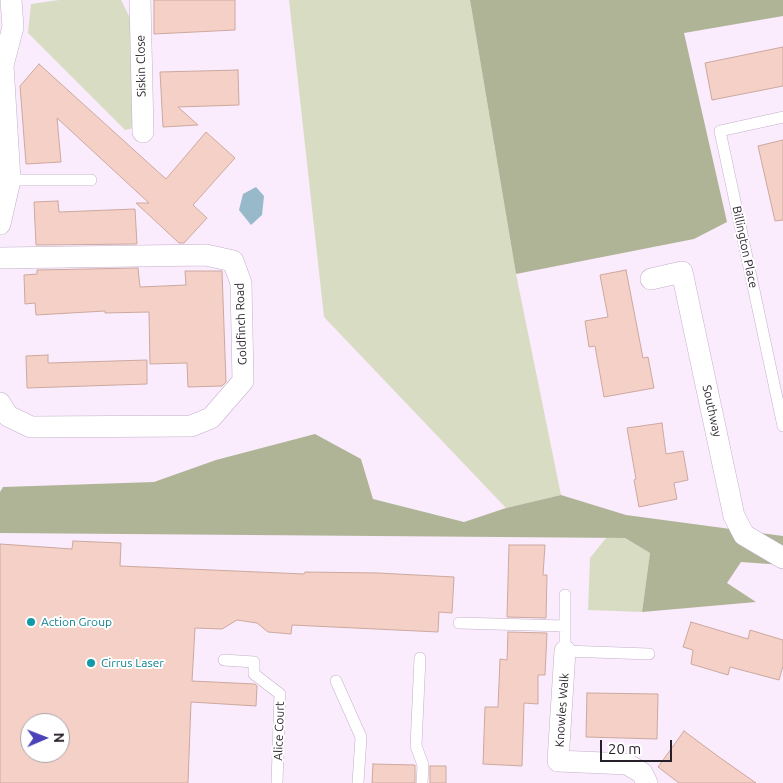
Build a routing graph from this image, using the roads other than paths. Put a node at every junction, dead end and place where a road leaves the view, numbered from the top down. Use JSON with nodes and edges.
{"nodes":[{"id":1,"x":11,"y":0,"type":"edge"},
{"id":2,"x":140,"y":0,"type":"edge"},
{"id":3,"x":783,"y":117,"type":"edge"},
{"id":4,"x":143,"y":132,"type":"dead end"},
{"id":5,"x":10,"y":180,"type":"junction"},
{"id":6,"x":91,"y":180,"type":"dead end"},
{"id":7,"x":0,"y":224,"type":"edge"},
{"id":8,"x":0,"y":258,"type":"edge"},
{"id":9,"x":650,"y":278,"type":"dead end"},
{"id":10,"x":0,"y":403,"type":"edge"},
{"id":11,"x":783,"y":426,"type":"edge"},
{"id":12,"x":783,"y":558,"type":"edge"},
{"id":13,"x":565,"y":595,"type":"dead end"},
{"id":14,"x":459,"y":623,"type":"dead end"},
{"id":15,"x":565,"y":626,"type":"junction"},
{"id":16,"x":565,"y":651,"type":"junction"},
{"id":17,"x":649,"y":654,"type":"dead end"},
{"id":18,"x":420,"y":658,"type":"dead end"},
{"id":19,"x":224,"y":660,"type":"dead end"},
{"id":20,"x":336,"y":682,"type":"dead end"},
{"id":21,"x":277,"y":783,"type":"edge"},
{"id":22,"x":358,"y":783,"type":"edge"},
{"id":23,"x":422,"y":783,"type":"edge"},
{"id":24,"x":647,"y":783,"type":"edge"}],
"edges":[{"from":1,"to":5,"type":"street"},
{"from":2,"to":4,"type":"street","name":"Siskin Close"},
{"from":3,"to":11,"type":"lane","name":"Billington Place"},
{"from":5,"to":6,"type":"lane"},
{"from":5,"to":7,"type":"street"},
{"from":8,"to":10,"type":"street","name":"Goldfinch Road"},
{"from":9,"to":12,"type":"street","name":"Southway"},
{"from":13,"to":15,"type":"lane"},
{"from":14,"to":15,"type":"lane"},
{"from":15,"to":16,"type":"lane"},
{"from":16,"to":17,"type":"lane"},
{"from":16,"to":24,"type":"street","name":"Knowles Walk"},
{"from":18,"to":23,"type":"lane"},
{"from":19,"to":21,"type":"lane","name":"Alice Court"},
{"from":20,"to":22,"type":"lane"}]}
